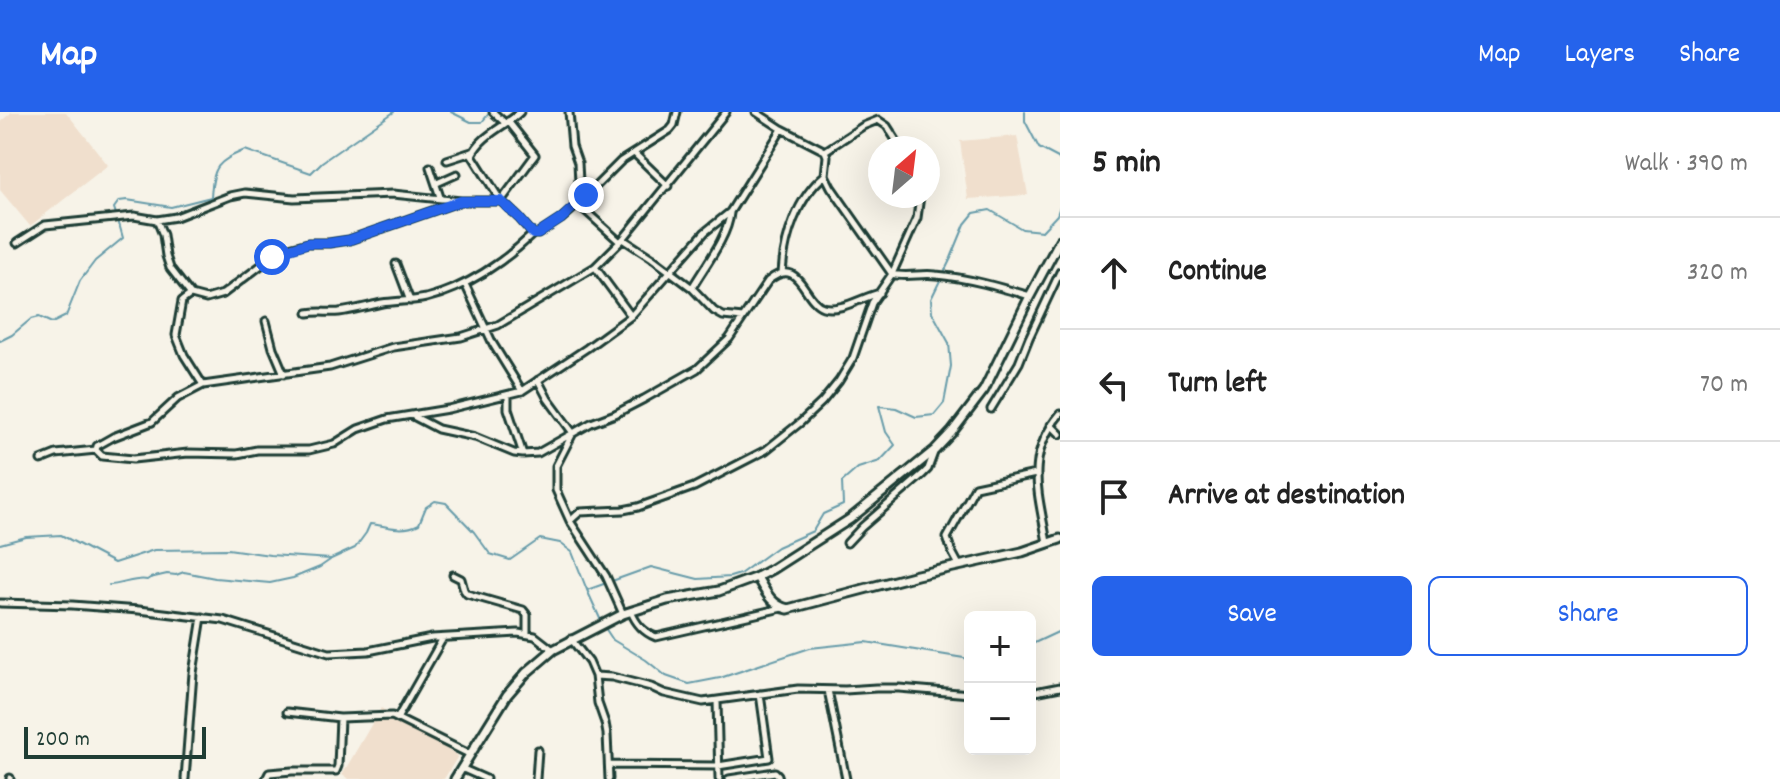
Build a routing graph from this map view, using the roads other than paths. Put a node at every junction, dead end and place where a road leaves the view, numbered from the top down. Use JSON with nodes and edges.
{"nodes":[{"id":1,"x":494,"y":112,"type":"edge"},
{"id":2,"x":520,"y":112,"type":"edge"},
{"id":3,"x":569,"y":112,"type":"edge"},
{"id":4,"x":677,"y":112,"type":"edge"},
{"id":5,"x":726,"y":112,"type":"edge"},
{"id":6,"x":756,"y":112,"type":"edge"},
{"id":7,"x":506,"y":122,"type":"junction"},
{"id":8,"x":782,"y":129,"type":"junction"},
{"id":9,"x":894,"y":136,"type":"edge"},
{"id":10,"x":825,"y":151,"type":"junction"},
{"id":11,"x":473,"y":152,"type":"junction"},
{"id":12,"x":634,"y":153,"type":"junction"},
{"id":13,"x":447,"y":160,"type":"dead end"},
{"id":14,"x":430,"y":167,"type":"dead end"},
{"id":15,"x":457,"y":174,"type":"dead end"},
{"id":16,"x":825,"y":175,"type":"junction"},
{"id":17,"x":437,"y":183,"type":"junction"},
{"id":18,"x":668,"y":186,"type":"junction"},
{"id":19,"x":586,"y":195,"type":"junction"},
{"id":20,"x":440,"y":197,"type":"junction"},
{"id":21,"x":461,"y":201,"type":"junction"},
{"id":22,"x":501,"y":201,"type":"junction"},
{"id":23,"x":578,"y":204,"type":"junction"},
{"id":24,"x":918,"y":208,"type":"edge"},
{"id":25,"x":730,"y":212,"type":"junction"},
{"id":26,"x":157,"y":220,"type":"junction"},
{"id":27,"x":533,"y":234,"type":"junction"},
{"id":28,"x":1060,"y":240,"type":"edge"},
{"id":29,"x":622,"y":241,"type":"junction"},
{"id":30,"x":17,"y":243,"type":"dead end"},
{"id":31,"x":396,"y":264,"type":"dead end"},
{"id":32,"x":595,"y":267,"type":"junction"},
{"id":33,"x":670,"y":272,"type":"junction"},
{"id":34,"x":1060,"y":272,"type":"edge"},
{"id":35,"x":782,"y":273,"type":"junction"},
{"id":36,"x":892,"y":274,"type":"junction"},
{"id":37,"x":465,"y":284,"type":"junction"},
{"id":38,"x":692,"y":288,"type":"junction"},
{"id":39,"x":880,"y":293,"type":"junction"},
{"id":40,"x":191,"y":295,"type":"junction"},
{"id":41,"x":1030,"y":296,"type":"junction"},
{"id":42,"x":410,"y":301,"type":"junction"},
{"id":43,"x":308,"y":313,"type":"dead end"},
{"id":44,"x":631,"y":316,"type":"junction"},
{"id":45,"x":744,"y":318,"type":"junction"},
{"id":46,"x":266,"y":321,"type":"dead end"},
{"id":47,"x":487,"y":330,"type":"junction"},
{"id":48,"x":284,"y":374,"type":"junction"},
{"id":49,"x":538,"y":380,"type":"junction"},
{"id":50,"x":203,"y":385,"type":"junction"},
{"id":51,"x":522,"y":391,"type":"junction"},
{"id":52,"x":508,"y":395,"type":"junction"},
{"id":53,"x":991,"y":409,"type":"dead end"},
{"id":54,"x":1060,"y":414,"type":"edge"},
{"id":55,"x":413,"y":416,"type":"junction"},
{"id":56,"x":1051,"y":425,"type":"junction"},
{"id":57,"x":573,"y":433,"type":"junction"},
{"id":58,"x":1060,"y":434,"type":"edge"},
{"id":59,"x":96,"y":450,"type":"junction"},
{"id":60,"x":935,"y":450,"type":"junction"},
{"id":61,"x":523,"y":454,"type":"junction"},
{"id":62,"x":41,"y":460,"type":"dead end"},
{"id":63,"x":1036,"y":474,"type":"junction"},
{"id":64,"x":570,"y":521,"type":"junction"},
{"id":65,"x":1060,"y":539,"type":"edge"},
{"id":66,"x":847,"y":543,"type":"dead end"},
{"id":67,"x":1047,"y":544,"type":"junction"},
{"id":68,"x":959,"y":566,"type":"junction"},
{"id":69,"x":453,"y":575,"type":"dead end"},
{"id":70,"x":757,"y":577,"type":"junction"},
{"id":71,"x":0,"y":603,"type":"edge"},
{"id":72,"x":782,"y":608,"type":"junction"},
{"id":73,"x":627,"y":612,"type":"junction"},
{"id":74,"x":202,"y":617,"type":"junction"},
{"id":75,"x":527,"y":634,"type":"junction"},
{"id":76,"x":443,"y":638,"type":"junction"},
{"id":77,"x":571,"y":639,"type":"junction"},
{"id":78,"x":553,"y":650,"type":"junction"},
{"id":79,"x":595,"y":676,"type":"junction"},
{"id":80,"x":1060,"y":687,"type":"edge"},
{"id":81,"x":828,"y":690,"type":"junction"},
{"id":82,"x":1036,"y":692,"type":"edge"},
{"id":83,"x":760,"y":694,"type":"junction"},
{"id":84,"x":964,"y":694,"type":"edge"},
{"id":85,"x":717,"y":701,"type":"junction"},
{"id":86,"x":287,"y":712,"type":"dead end"},
{"id":87,"x":398,"y":717,"type":"junction"},
{"id":88,"x":340,"y":718,"type":"junction"},
{"id":89,"x":538,"y":750,"type":"dead end"},
{"id":90,"x":469,"y":754,"type":"junction"},
{"id":91,"x":609,"y":765,"type":"junction"},
{"id":92,"x":718,"y":766,"type":"junction"},
{"id":93,"x":461,"y":768,"type":"junction"},
{"id":94,"x":185,"y":779,"type":"edge"},
{"id":95,"x":266,"y":779,"type":"edge"},
{"id":96,"x":455,"y":779,"type":"edge"},
{"id":97,"x":486,"y":779,"type":"edge"},
{"id":98,"x":536,"y":779,"type":"edge"},
{"id":99,"x":609,"y":779,"type":"edge"},
{"id":100,"x":719,"y":779,"type":"edge"},
{"id":101,"x":729,"y":779,"type":"edge"},
{"id":102,"x":779,"y":779,"type":"edge"},
{"id":103,"x":846,"y":779,"type":"edge"}],
"edges":[{"from":1,"to":7,"type":"street"},
{"from":2,"to":7,"type":"street"},
{"from":3,"to":19,"type":"street"},
{"from":4,"to":12,"type":"street"},
{"from":5,"to":18,"type":"street"},
{"from":6,"to":8,"type":"street"},
{"from":7,"to":11,"type":"street"},
{"from":7,"to":22,"type":"street"},
{"from":8,"to":10,"type":"street"},
{"from":8,"to":25,"type":"street"},
{"from":9,"to":10,"type":"street"},
{"from":10,"to":16,"type":"street"},
{"from":11,"to":13,"type":"street"},
{"from":11,"to":22,"type":"street"},
{"from":12,"to":18,"type":"street"},
{"from":12,"to":19,"type":"street"},
{"from":14,"to":17,"type":"street"},
{"from":15,"to":17,"type":"street"},
{"from":16,"to":35,"type":"street"},
{"from":16,"to":36,"type":"street"},
{"from":17,"to":20,"type":"street"},
{"from":18,"to":29,"type":"street"},
{"from":19,"to":23,"type":"street"},
{"from":20,"to":21,"type":"street"},
{"from":20,"to":26,"type":"street"},
{"from":21,"to":22,"type":"street"},
{"from":21,"to":40,"type":"street"},
{"from":22,"to":27,"type":"street"},
{"from":23,"to":27,"type":"street"},
{"from":23,"to":29,"type":"street"},
{"from":24,"to":36,"type":"street"},
{"from":25,"to":33,"type":"street"},
{"from":25,"to":38,"type":"street"},
{"from":26,"to":30,"type":"street"},
{"from":26,"to":40,"type":"street"},
{"from":27,"to":37,"type":"street"},
{"from":28,"to":41,"type":"main road"},
{"from":29,"to":32,"type":"street"},
{"from":29,"to":33,"type":"street"},
{"from":31,"to":42,"type":"street"},
{"from":32,"to":44,"type":"street"},
{"from":32,"to":47,"type":"street"},
{"from":33,"to":38,"type":"street"},
{"from":33,"to":44,"type":"street"},
{"from":34,"to":53,"type":"street"},
{"from":35,"to":39,"type":"street"},
{"from":35,"to":45,"type":"street"},
{"from":36,"to":39,"type":"street"},
{"from":36,"to":41,"type":"street"},
{"from":37,"to":42,"type":"street"},
{"from":37,"to":47,"type":"street"},
{"from":38,"to":45,"type":"street"},
{"from":39,"to":64,"type":"street"},
{"from":40,"to":50,"type":"street"},
{"from":41,"to":60,"type":"main road"},
{"from":42,"to":43,"type":"street"},
{"from":44,"to":49,"type":"street"},
{"from":45,"to":57,"type":"street"},
{"from":46,"to":48,"type":"street"},
{"from":47,"to":48,"type":"street"},
{"from":47,"to":51,"type":"street"},
{"from":48,"to":50,"type":"street"},
{"from":49,"to":51,"type":"street"},
{"from":49,"to":57,"type":"street"},
{"from":50,"to":59,"type":"street"},
{"from":51,"to":52,"type":"street"},
{"from":52,"to":55,"type":"street"},
{"from":52,"to":61,"type":"street"},
{"from":54,"to":56,"type":"street"},
{"from":55,"to":59,"type":"street"},
{"from":55,"to":61,"type":"street"},
{"from":56,"to":58,"type":"street"},
{"from":56,"to":63,"type":"street"},
{"from":57,"to":61,"type":"street"},
{"from":57,"to":64,"type":"street"},
{"from":59,"to":62,"type":"street"},
{"from":60,"to":66,"type":"street"},
{"from":60,"to":70,"type":"main road"},
{"from":63,"to":67,"type":"street"},
{"from":63,"to":68,"type":"street"},
{"from":64,"to":73,"type":"street"},
{"from":65,"to":67,"type":"main road"},
{"from":67,"to":68,"type":"main road"},
{"from":68,"to":72,"type":"main road"},
{"from":69,"to":75,"type":"street"},
{"from":70,"to":72,"type":"main road"},
{"from":70,"to":73,"type":"main road"},
{"from":71,"to":74,"type":"street"},
{"from":72,"to":73,"type":"street"},
{"from":73,"to":77,"type":"main road"},
{"from":74,"to":76,"type":"street"},
{"from":74,"to":94,"type":"street"},
{"from":75,"to":76,"type":"street"},
{"from":75,"to":78,"type":"street"},
{"from":76,"to":87,"type":"street"},
{"from":77,"to":78,"type":"main road"},
{"from":77,"to":79,"type":"street"},
{"from":78,"to":90,"type":"main road"},
{"from":79,"to":85,"type":"street"},
{"from":79,"to":91,"type":"street"},
{"from":80,"to":82,"type":"street"},
{"from":81,"to":83,"type":"street"},
{"from":81,"to":84,"type":"street"},
{"from":81,"to":103,"type":"street"},
{"from":83,"to":85,"type":"street"},
{"from":83,"to":92,"type":"street"},
{"from":85,"to":92,"type":"street"},
{"from":86,"to":88,"type":"street"},
{"from":87,"to":88,"type":"street"},
{"from":87,"to":90,"type":"street"},
{"from":88,"to":95,"type":"street"},
{"from":89,"to":98,"type":"street"},
{"from":90,"to":93,"type":"main road"},
{"from":91,"to":92,"type":"street"},
{"from":91,"to":99,"type":"street"},
{"from":92,"to":100,"type":"street"},
{"from":93,"to":96,"type":"main road"},
{"from":93,"to":97,"type":"street"},
{"from":101,"to":102,"type":"street"}]}
